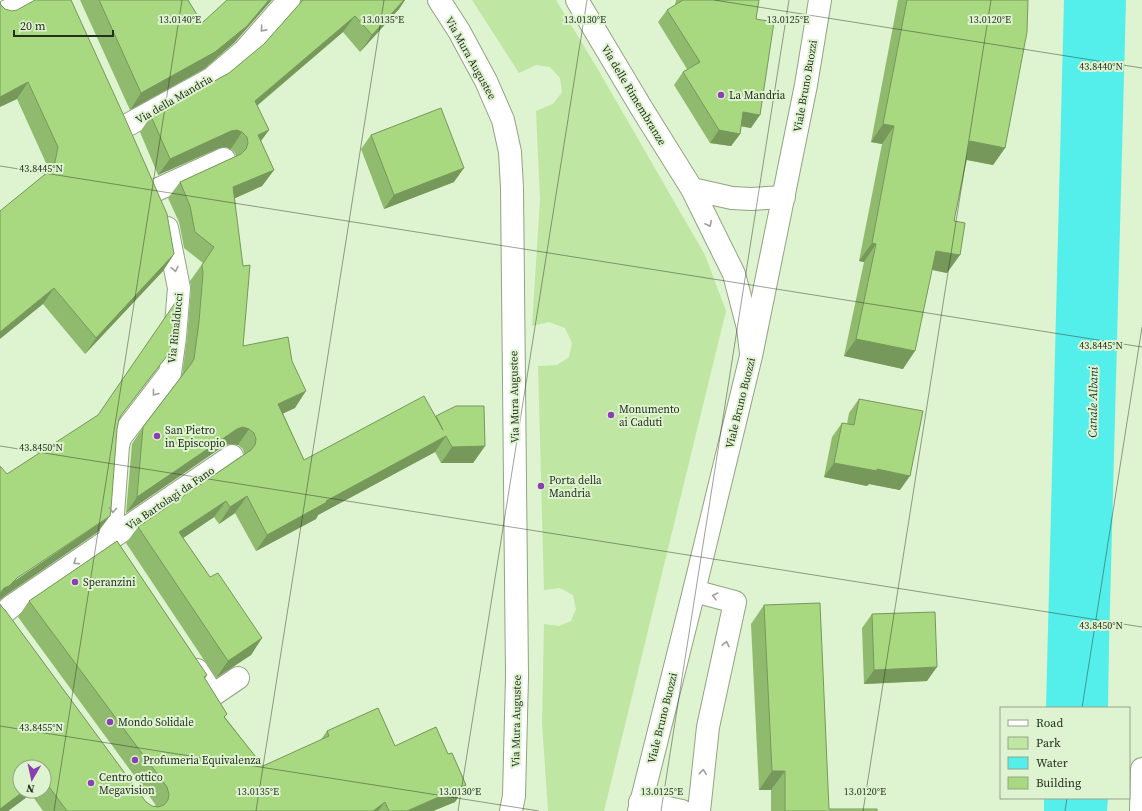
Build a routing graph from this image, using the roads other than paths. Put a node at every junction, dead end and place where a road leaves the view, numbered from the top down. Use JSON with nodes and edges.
{"nodes":[{"id":1,"x":28,"y":0,"type":"edge"},
{"id":2,"x":289,"y":0,"type":"edge"},
{"id":3,"x":438,"y":0,"type":"edge"},
{"id":4,"x":577,"y":0,"type":"edge"},
{"id":5,"x":820,"y":0,"type":"edge"},
{"id":6,"x":0,"y":15,"type":"edge"},
{"id":7,"x":115,"y":107,"type":"edge"},
{"id":8,"x":224,"y":159,"type":"dead end"},
{"id":9,"x":692,"y":189,"type":"junction"},
{"id":10,"x":784,"y":197,"type":"junction"},
{"id":11,"x":751,"y":356,"type":"junction"},
{"id":12,"x":232,"y":456,"type":"dead end"},
{"id":13,"x":109,"y":540,"type":"junction"},
{"id":14,"x":121,"y":559,"type":"edge"},
{"id":15,"x":694,"y":591,"type":"junction"},
{"id":16,"x":0,"y":615,"type":"edge"},
{"id":17,"x":14,"y":634,"type":"edge"},
{"id":18,"x":186,"y":655,"type":"edge"},
{"id":19,"x":238,"y":678,"type":"dead end"},
{"id":20,"x":1142,"y":769,"type":"edge"},
{"id":21,"x":638,"y":808,"type":"edge"},
{"id":22,"x":511,"y":811,"type":"edge"},
{"id":23,"x":682,"y":811,"type":"edge"},
{"id":24,"x":699,"y":811,"type":"edge"},
{"id":25,"x":1141,"y":811,"type":"edge"}],
"edges":[{"from":1,"to":6,"type":"street"},
{"from":2,"to":7,"type":"street","name":"Via della Mandria","one_way":true},
{"from":3,"to":22,"type":"street","name":"Via Mura Augustee"},
{"from":4,"to":9,"type":"street","name":"Via delle Rimembranze"},
{"from":5,"to":10,"type":"street","name":"Viale Bruno Buozzi"},
{"from":8,"to":13,"type":"street","name":"Via Rinalducci","one_way":true},
{"from":9,"to":10,"type":"street"},
{"from":9,"to":11,"type":"street","name":"Via delle Rimembranze","one_way":true},
{"from":10,"to":11,"type":"street","name":"Viale Bruno Buozzi"},
{"from":11,"to":15,"type":"street","name":"Viale Bruno Buozzi"},
{"from":12,"to":13,"type":"street","name":"Via Bartolagi da Fano"},
{"from":13,"to":14,"type":"street"},
{"from":13,"to":16,"type":"street","name":"Via Bartolagi da Fano","one_way":true},
{"from":15,"to":21,"type":"street","name":"Viale Bruno Buozzi"},
{"from":24,"to":15,"type":"street","one_way":true},
{"from":16,"to":17,"type":"street"},
{"from":18,"to":19,"type":"street"},
{"from":20,"to":25,"type":"street"},
{"from":21,"to":23,"type":"street"}]}
